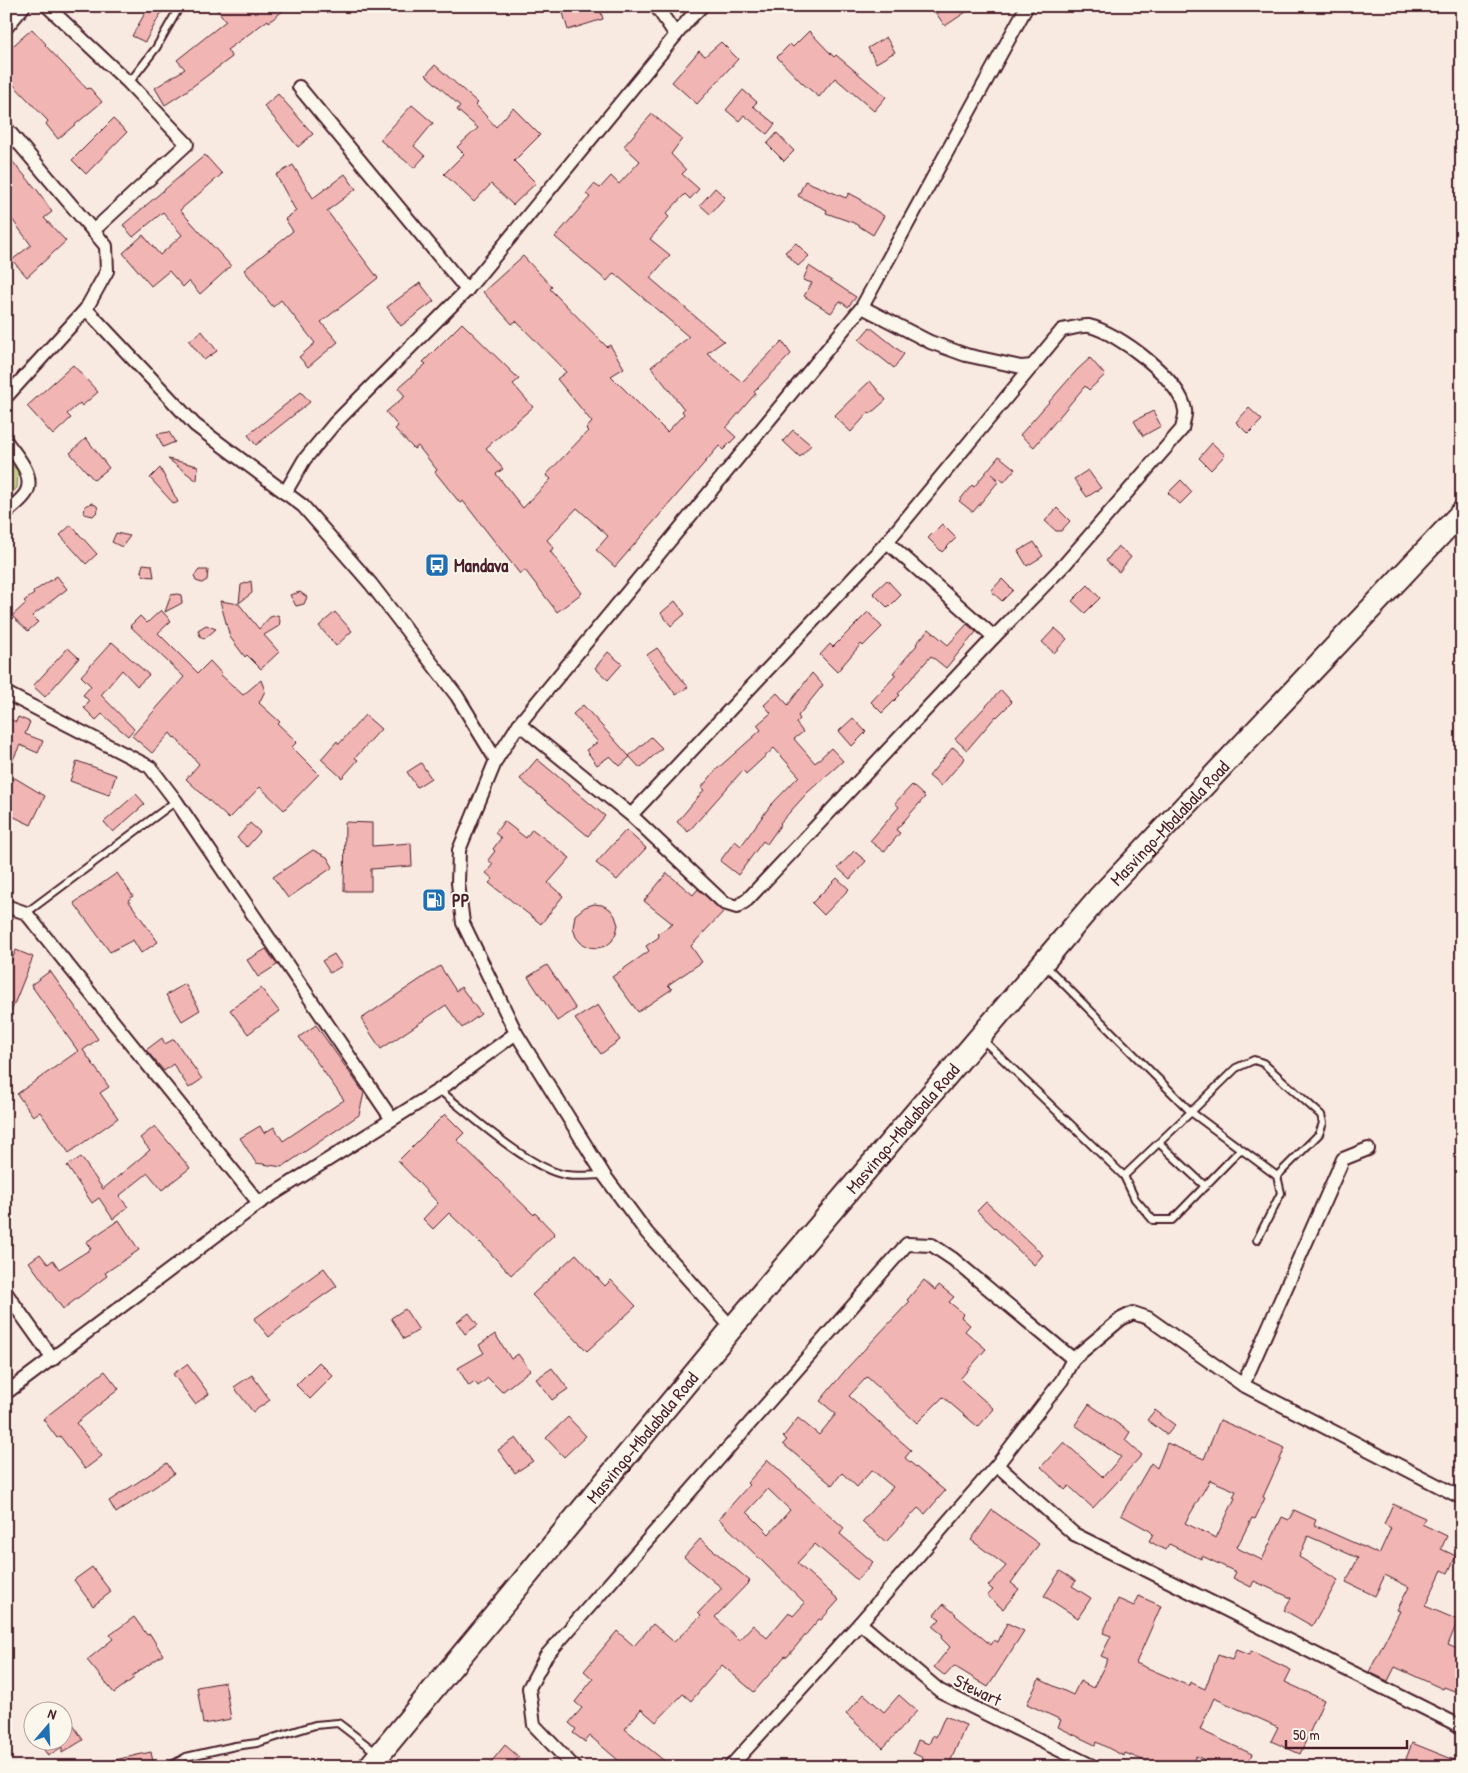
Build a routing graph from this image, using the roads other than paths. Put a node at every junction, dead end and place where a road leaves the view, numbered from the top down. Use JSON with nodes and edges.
{"nodes":[{"id":1,"x":24,"y":6,"type":"edge"},
{"id":2,"x":47,"y":6,"type":"edge"},
{"id":3,"x":180,"y":6,"type":"edge"},
{"id":4,"x":656,"y":6,"type":"edge"},
{"id":5,"x":702,"y":6,"type":"edge"},
{"id":6,"x":1027,"y":6,"type":"edge"},
{"id":7,"x":6,"y":28,"type":"edge"},
{"id":8,"x":676,"y":34,"type":"junction"},
{"id":9,"x":129,"y":83,"type":"junction"},
{"id":10,"x":299,"y":87,"type":"dead end"},
{"id":11,"x":6,"y":128,"type":"edge"},
{"id":12,"x":93,"y":231,"type":"junction"},
{"id":13,"x":467,"y":290,"type":"junction"},
{"id":14,"x":862,"y":307,"type":"junction"},
{"id":15,"x":86,"y":309,"type":"junction"},
{"id":16,"x":1032,"y":366,"type":"junction"},
{"id":17,"x":6,"y":397,"type":"edge"},
{"id":18,"x":6,"y":440,"type":"edge"},
{"id":19,"x":285,"y":493,"type":"junction"},
{"id":20,"x":1462,"y":512,"type":"edge"},
{"id":21,"x":6,"y":513,"type":"edge"},
{"id":22,"x":887,"y":542,"type":"junction"},
{"id":23,"x":994,"y":637,"type":"junction"},
{"id":24,"x":6,"y":693,"type":"edge"},
{"id":25,"x":519,"y":724,"type":"junction"},
{"id":26,"x":496,"y":760,"type":"junction"},
{"id":27,"x":176,"y":801,"type":"junction"},
{"id":28,"x":631,"y":815,"type":"junction"},
{"id":29,"x":6,"y":906,"type":"edge"},
{"id":30,"x":26,"y":913,"type":"junction"},
{"id":31,"x":1043,"y":963,"type":"junction"},
{"id":32,"x":516,"y":1033,"type":"junction"},
{"id":33,"x":980,"y":1037,"type":"junction"},
{"id":34,"x":438,"y":1090,"type":"junction"},
{"id":35,"x":1192,"y":1112,"type":"junction"},
{"id":36,"x":391,"y":1118,"type":"junction"},
{"id":37,"x":1158,"y":1143,"type":"junction"},
{"id":38,"x":1368,"y":1149,"type":"dead end"},
{"id":39,"x":1240,"y":1150,"type":"junction"},
{"id":40,"x":604,"y":1175,"type":"junction"},
{"id":41,"x":1124,"y":1176,"type":"junction"},
{"id":42,"x":1277,"y":1176,"type":"junction"},
{"id":43,"x":1205,"y":1186,"type":"junction"},
{"id":44,"x":259,"y":1203,"type":"junction"},
{"id":45,"x":1257,"y":1240,"type":"dead end"},
{"id":46,"x":6,"y":1293,"type":"edge"},
{"id":47,"x":732,"y":1328,"type":"junction"},
{"id":48,"x":53,"y":1359,"type":"junction"},
{"id":49,"x":1073,"y":1359,"type":"junction"},
{"id":50,"x":1243,"y":1385,"type":"junction"},
{"id":51,"x":6,"y":1393,"type":"edge"},
{"id":52,"x":997,"y":1465,"type":"junction"},
{"id":53,"x":1462,"y":1498,"type":"edge"},
{"id":54,"x":860,"y":1623,"type":"junction"},
{"id":55,"x":1462,"y":1727,"type":"edge"},
{"id":56,"x":374,"y":1761,"type":"edge"},
{"id":57,"x":168,"y":1767,"type":"edge"},
{"id":58,"x":574,"y":1767,"type":"edge"},
{"id":59,"x":730,"y":1767,"type":"edge"},
{"id":60,"x":1094,"y":1767,"type":"edge"}],
"edges":[{"from":1,"to":7,"type":"street"},
{"from":2,"to":9,"type":"street"},
{"from":3,"to":9,"type":"lane"},
{"from":4,"to":8,"type":"street"},
{"from":5,"to":8,"type":"street"},
{"from":6,"to":14,"type":"street"},
{"from":8,"to":13,"type":"street"},
{"from":9,"to":12,"type":"street"},
{"from":10,"to":13,"type":"street"},
{"from":11,"to":12,"type":"street"},
{"from":12,"to":15,"type":"street"},
{"from":13,"to":19,"type":"street"},
{"from":14,"to":16,"type":"street"},
{"from":14,"to":25,"type":"street"},
{"from":15,"to":17,"type":"street"},
{"from":15,"to":19,"type":"street"},
{"from":16,"to":22,"type":"street"},
{"from":16,"to":23,"type":"street"},
{"from":18,"to":21,"type":"street"},
{"from":19,"to":26,"type":"street"},
{"from":20,"to":31,"type":"highway","name":"Masvingo-Mbalabala Road"},
{"from":22,"to":23,"type":"street"},
{"from":22,"to":28,"type":"street"},
{"from":23,"to":28,"type":"street"},
{"from":24,"to":27,"type":"street"},
{"from":25,"to":26,"type":"street"},
{"from":25,"to":28,"type":"street"},
{"from":26,"to":32,"type":"street"},
{"from":27,"to":30,"type":"lane"},
{"from":27,"to":36,"type":"street"},
{"from":29,"to":30,"type":"street"},
{"from":30,"to":44,"type":"street"},
{"from":31,"to":33,"type":"highway","name":"Masvingo-Mbalabala Road"},
{"from":31,"to":35,"type":"lane"},
{"from":32,"to":34,"type":"street"},
{"from":32,"to":40,"type":"street"},
{"from":33,"to":41,"type":"lane"},
{"from":33,"to":47,"type":"highway","name":"Masvingo-Mbalabala Road"},
{"from":34,"to":36,"type":"street"},
{"from":34,"to":40,"type":"lane"},
{"from":35,"to":37,"type":"lane"},
{"from":35,"to":39,"type":"lane"},
{"from":35,"to":42,"type":"lane"},
{"from":36,"to":44,"type":"street"},
{"from":37,"to":41,"type":"lane"},
{"from":37,"to":43,"type":"lane"},
{"from":38,"to":50,"type":"street"},
{"from":39,"to":42,"type":"lane"},
{"from":39,"to":43,"type":"lane"},
{"from":40,"to":47,"type":"street"},
{"from":41,"to":43,"type":"lane"},
{"from":42,"to":45,"type":"lane"},
{"from":44,"to":48,"type":"street"},
{"from":46,"to":48,"type":"street"},
{"from":47,"to":56,"type":"highway","name":"Masvingo-Mbalabala Road"},
{"from":48,"to":51,"type":"street"},
{"from":49,"to":50,"type":"street"},
{"from":49,"to":52,"type":"street"},
{"from":49,"to":58,"type":"street"},
{"from":50,"to":53,"type":"street"},
{"from":52,"to":54,"type":"street"},
{"from":52,"to":55,"type":"street"},
{"from":54,"to":59,"type":"street"},
{"from":54,"to":60,"type":"street","name":"Stewart"},
{"from":56,"to":57,"type":"lane"}]}
